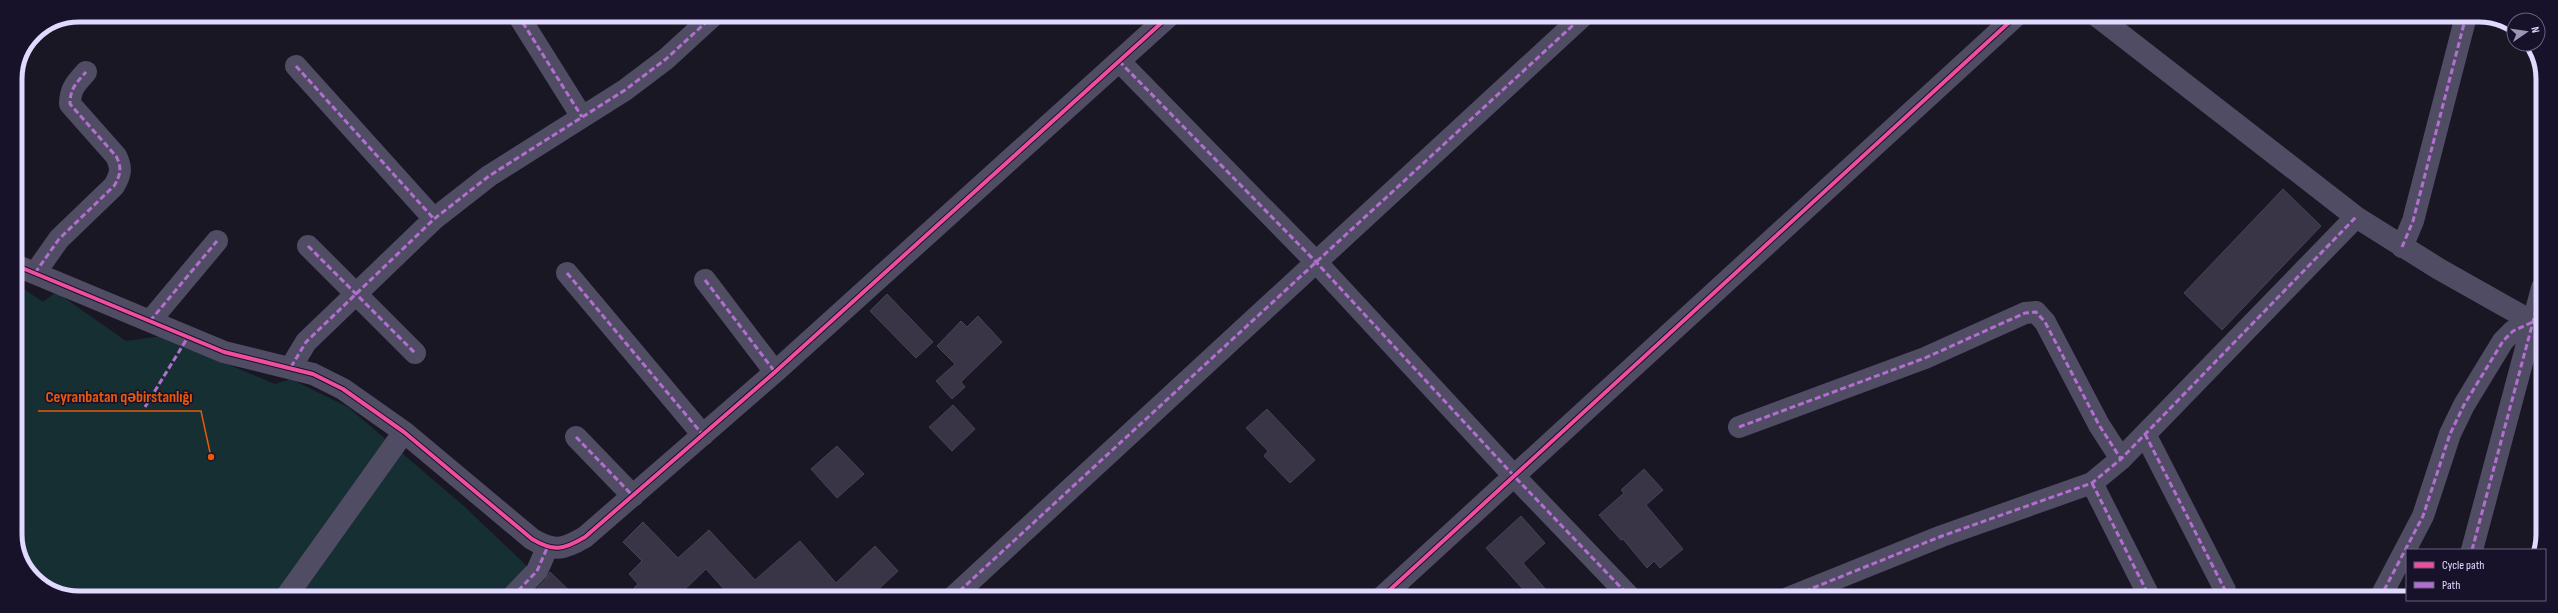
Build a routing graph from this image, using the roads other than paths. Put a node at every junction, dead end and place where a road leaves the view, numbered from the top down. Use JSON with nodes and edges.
{"nodes":[{"id":1,"x":522,"y":22,"type":"edge"},
{"id":2,"x":706,"y":22,"type":"edge"},
{"id":3,"x":1162,"y":22,"type":"edge"},
{"id":4,"x":1576,"y":22,"type":"edge"},
{"id":5,"x":2009,"y":22,"type":"edge"},
{"id":6,"x":2104,"y":22,"type":"edge"},
{"id":7,"x":2464,"y":22,"type":"edge"},
{"id":8,"x":1119,"y":61,"type":"junction"},
{"id":9,"x":296,"y":66,"type":"dead end"},
{"id":10,"x":86,"y":72,"type":"dead end"},
{"id":11,"x":582,"y":116,"type":"junction"},
{"id":12,"x":2356,"y":217,"type":"junction"},
{"id":13,"x":434,"y":219,"type":"junction"},
{"id":14,"x":217,"y":240,"type":"dead end"},
{"id":15,"x":308,"y":246,"type":"dead end"},
{"id":16,"x":2402,"y":247,"type":"junction"},
{"id":17,"x":1316,"y":262,"type":"junction"},
{"id":18,"x":22,"y":267,"type":"edge"},
{"id":19,"x":35,"y":273,"type":"junction"},
{"id":20,"x":568,"y":273,"type":"dead end"},
{"id":21,"x":705,"y":280,"type":"dead end"},
{"id":22,"x":356,"y":294,"type":"junction"},
{"id":23,"x":150,"y":321,"type":"junction"},
{"id":24,"x":2536,"y":323,"type":"edge"},
{"id":25,"x":2536,"y":324,"type":"edge"},
{"id":26,"x":2536,"y":327,"type":"edge"},
{"id":27,"x":415,"y":353,"type":"dead end"},
{"id":28,"x":291,"y":367,"type":"junction"},
{"id":29,"x":775,"y":372,"type":"junction"},
{"id":30,"x":1739,"y":427,"type":"dead end"},
{"id":31,"x":404,"y":432,"type":"junction"},
{"id":32,"x":2145,"y":434,"type":"junction"},
{"id":33,"x":703,"y":435,"type":"junction"},
{"id":34,"x":576,"y":437,"type":"dead end"},
{"id":35,"x":2121,"y":459,"type":"junction"},
{"id":36,"x":1514,"y":476,"type":"junction"},
{"id":37,"x":2092,"y":483,"type":"junction"},
{"id":38,"x":633,"y":496,"type":"junction"},
{"id":39,"x":547,"y":548,"type":"junction"},
{"id":40,"x":2472,"y":549,"type":"edge"},
{"id":41,"x":2225,"y":590,"type":"dead end"},
{"id":42,"x":290,"y":591,"type":"edge"},
{"id":43,"x":518,"y":591,"type":"edge"},
{"id":44,"x":960,"y":591,"type":"edge"},
{"id":45,"x":1389,"y":591,"type":"edge"},
{"id":46,"x":1624,"y":591,"type":"edge"},
{"id":47,"x":1805,"y":591,"type":"edge"},
{"id":48,"x":2146,"y":591,"type":"edge"},
{"id":49,"x":2384,"y":591,"type":"edge"}],
"edges":[{"from":1,"to":11,"type":"street"},
{"from":2,"to":11,"type":"street"},
{"from":3,"to":8,"type":"street"},
{"from":4,"to":17,"type":"street"},
{"from":5,"to":36,"type":"street"},
{"from":6,"to":12,"type":"street"},
{"from":7,"to":16,"type":"street"},
{"from":8,"to":17,"type":"street"},
{"from":8,"to":29,"type":"street"},
{"from":9,"to":13,"type":"street"},
{"from":10,"to":19,"type":"street"},
{"from":11,"to":13,"type":"street"},
{"from":12,"to":16,"type":"street"},
{"from":12,"to":32,"type":"street"},
{"from":13,"to":22,"type":"street"},
{"from":14,"to":23,"type":"street"},
{"from":15,"to":22,"type":"street"},
{"from":16,"to":24,"type":"street"},
{"from":17,"to":36,"type":"street"},
{"from":17,"to":44,"type":"street"},
{"from":18,"to":19,"type":"street"},
{"from":19,"to":23,"type":"street"},
{"from":20,"to":33,"type":"street"},
{"from":21,"to":29,"type":"street"},
{"from":22,"to":27,"type":"street"},
{"from":22,"to":28,"type":"street"},
{"from":23,"to":28,"type":"street"},
{"from":25,"to":49,"type":"street"},
{"from":26,"to":40,"type":"street"},
{"from":28,"to":31,"type":"street"},
{"from":29,"to":33,"type":"street"},
{"from":30,"to":35,"type":"street"},
{"from":31,"to":39,"type":"street"},
{"from":31,"to":42,"type":"street"},
{"from":32,"to":35,"type":"street"},
{"from":32,"to":41,"type":"street"},
{"from":33,"to":38,"type":"street"},
{"from":34,"to":38,"type":"street"},
{"from":35,"to":37,"type":"street"},
{"from":36,"to":45,"type":"street"},
{"from":36,"to":46,"type":"street"},
{"from":37,"to":47,"type":"street"},
{"from":37,"to":48,"type":"street"},
{"from":38,"to":39,"type":"street"},
{"from":39,"to":43,"type":"street"}]}
